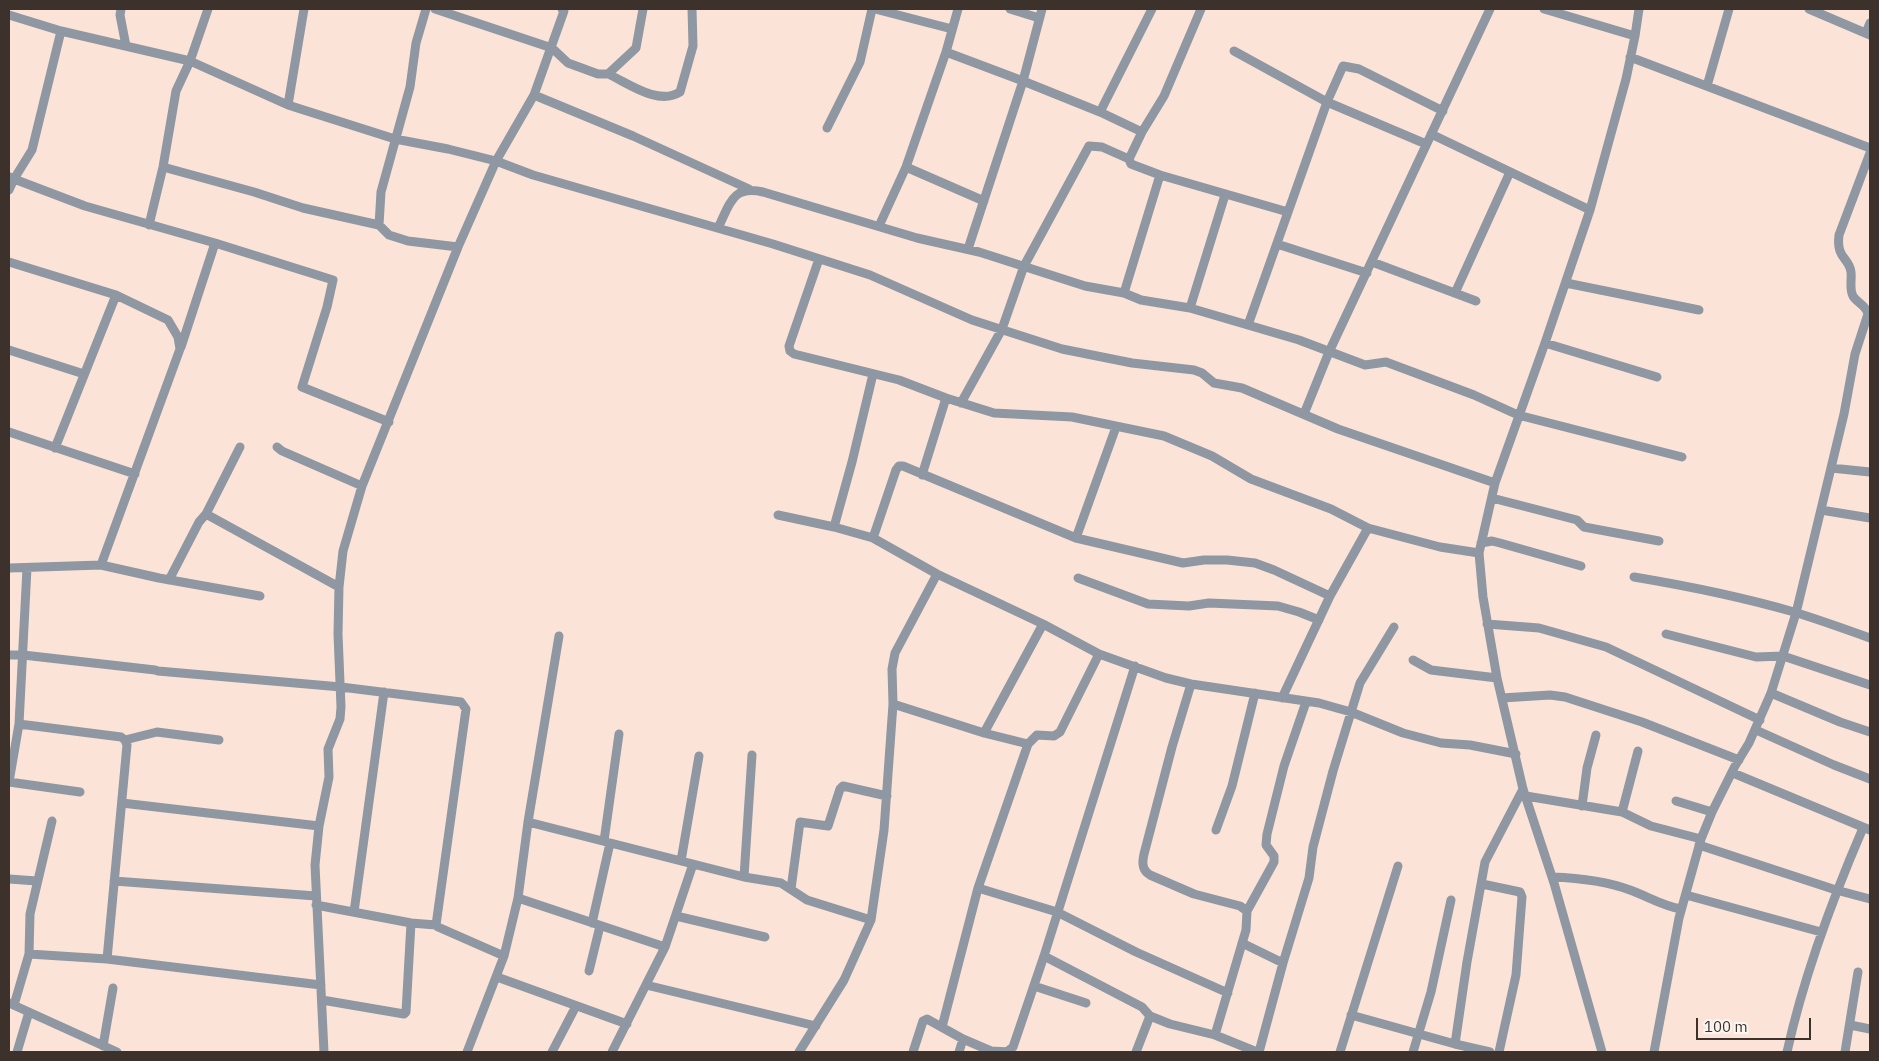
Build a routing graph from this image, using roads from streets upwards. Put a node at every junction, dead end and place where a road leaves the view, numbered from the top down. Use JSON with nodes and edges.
{"nodes":[{"id":1,"x":120,"y":9,"type":"edge"},
{"id":2,"x":208,"y":9,"type":"edge"},
{"id":3,"x":304,"y":9,"type":"edge"},
{"id":4,"x":426,"y":9,"type":"edge"},
{"id":5,"x":434,"y":9,"type":"edge"},
{"id":6,"x":643,"y":9,"type":"edge"},
{"id":7,"x":692,"y":9,"type":"edge"},
{"id":8,"x":874,"y":9,"type":"edge"},
{"id":9,"x":958,"y":9,"type":"edge"},
{"id":10,"x":1010,"y":9,"type":"edge"},
{"id":11,"x":1042,"y":9,"type":"edge"},
{"id":12,"x":1152,"y":9,"type":"edge"},
{"id":13,"x":1201,"y":9,"type":"edge"},
{"id":14,"x":1490,"y":9,"type":"edge"},
{"id":15,"x":1544,"y":9,"type":"edge"},
{"id":16,"x":1639,"y":9,"type":"edge"},
{"id":17,"x":1729,"y":9,"type":"edge"},
{"id":18,"x":1810,"y":9,"type":"edge"},
{"id":19,"x":564,"y":10,"type":"edge"},
{"id":20,"x":9,"y":14,"type":"edge"},
{"id":21,"x":1039,"y":18,"type":"junction"},
{"id":22,"x":1870,"y":22,"type":"edge"},
{"id":23,"x":952,"y":29,"type":"junction"},
{"id":24,"x":62,"y":31,"type":"junction"},
{"id":25,"x":1868,"y":34,"type":"edge"},
{"id":26,"x":1635,"y":36,"type":"junction"},
{"id":27,"x":126,"y":46,"type":"junction"},
{"id":28,"x":552,"y":48,"type":"junction"},
{"id":29,"x":1234,"y":51,"type":"dead end"},
{"id":30,"x":946,"y":52,"type":"junction"},
{"id":31,"x":1630,"y":57,"type":"junction"},
{"id":32,"x":190,"y":60,"type":"junction"},
{"id":33,"x":608,"y":74,"type":"junction"},
{"id":34,"x":1023,"y":81,"type":"junction"},
{"id":35,"x":1707,"y":86,"type":"junction"},
{"id":36,"x":534,"y":96,"type":"junction"},
{"id":37,"x":1327,"y":102,"type":"junction"},
{"id":38,"x":288,"y":105,"type":"junction"},
{"id":39,"x":1442,"y":111,"type":"junction"},
{"id":40,"x":1100,"y":112,"type":"junction"},
{"id":41,"x":827,"y":128,"type":"dead end"},
{"id":42,"x":1142,"y":132,"type":"junction"},
{"id":43,"x":1432,"y":134,"type":"junction"},
{"id":44,"x":395,"y":139,"type":"junction"},
{"id":45,"x":1426,"y":144,"type":"junction"},
{"id":46,"x":1870,"y":148,"type":"edge"},
{"id":47,"x":1870,"y":153,"type":"edge"},
{"id":48,"x":1129,"y":159,"type":"junction"},
{"id":49,"x":496,"y":162,"type":"junction"},
{"id":50,"x":164,"y":167,"type":"junction"},
{"id":51,"x":906,"y":167,"type":"junction"},
{"id":52,"x":1510,"y":172,"type":"junction"},
{"id":53,"x":1160,"y":175,"type":"junction"},
{"id":54,"x":12,"y":178,"type":"edge"},
{"id":55,"x":749,"y":189,"type":"junction"},
{"id":56,"x":9,"y":190,"type":"edge"},
{"id":57,"x":1225,"y":195,"type":"junction"},
{"id":58,"x":984,"y":201,"type":"junction"},
{"id":59,"x":1590,"y":210,"type":"junction"},
{"id":60,"x":1288,"y":212,"type":"junction"},
{"id":61,"x":149,"y":225,"type":"junction"},
{"id":62,"x":379,"y":225,"type":"junction"},
{"id":63,"x":878,"y":226,"type":"junction"},
{"id":64,"x":718,"y":228,"type":"junction"},
{"id":65,"x":215,"y":243,"type":"junction"},
{"id":66,"x":1277,"y":244,"type":"junction"},
{"id":67,"x":458,"y":247,"type":"junction"},
{"id":68,"x":968,"y":249,"type":"junction"},
{"id":69,"x":819,"y":259,"type":"junction"},
{"id":70,"x":9,"y":262,"type":"edge"},
{"id":71,"x":1372,"y":262,"type":"junction"},
{"id":72,"x":1024,"y":266,"type":"junction"},
{"id":73,"x":1368,"y":272,"type":"junction"},
{"id":74,"x":1566,"y":283,"type":"junction"},
{"id":75,"x":1124,"y":293,"type":"junction"},
{"id":76,"x":1455,"y":293,"type":"junction"},
{"id":77,"x":116,"y":295,"type":"junction"},
{"id":78,"x":1476,"y":301,"type":"dead end"},
{"id":79,"x":1190,"y":308,"type":"junction"},
{"id":80,"x":1699,"y":310,"type":"dead end"},
{"id":81,"x":1248,"y":325,"type":"junction"},
{"id":82,"x":1002,"y":329,"type":"junction"},
{"id":83,"x":1545,"y":343,"type":"junction"},
{"id":84,"x":180,"y":349,"type":"junction"},
{"id":85,"x":9,"y":350,"type":"edge"},
{"id":86,"x":1330,"y":352,"type":"junction"},
{"id":87,"x":84,"y":374,"type":"junction"},
{"id":88,"x":873,"y":374,"type":"junction"},
{"id":89,"x":1657,"y":378,"type":"dead end"},
{"id":90,"x":946,"y":398,"type":"junction"},
{"id":91,"x":962,"y":403,"type":"junction"},
{"id":92,"x":1304,"y":414,"type":"junction"},
{"id":93,"x":1518,"y":415,"type":"junction"},
{"id":94,"x":389,"y":422,"type":"junction"},
{"id":95,"x":1116,"y":427,"type":"junction"},
{"id":96,"x":9,"y":432,"type":"edge"},
{"id":97,"x":240,"y":447,"type":"dead end"},
{"id":98,"x":277,"y":447,"type":"dead end"},
{"id":99,"x":55,"y":448,"type":"junction"},
{"id":100,"x":1682,"y":456,"type":"dead end"},
{"id":101,"x":1831,"y":468,"type":"junction"},
{"id":102,"x":1870,"y":472,"type":"edge"},
{"id":103,"x":135,"y":474,"type":"junction"},
{"id":104,"x":922,"y":475,"type":"junction"},
{"id":105,"x":1495,"y":483,"type":"junction"},
{"id":106,"x":362,"y":486,"type":"junction"},
{"id":107,"x":1492,"y":498,"type":"junction"},
{"id":108,"x":1821,"y":510,"type":"junction"},
{"id":109,"x":206,"y":514,"type":"junction"},
{"id":110,"x":778,"y":515,"type":"dead end"},
{"id":111,"x":1870,"y":518,"type":"edge"},
{"id":112,"x":834,"y":527,"type":"junction"},
{"id":113,"x":1368,"y":528,"type":"junction"},
{"id":114,"x":873,"y":538,"type":"junction"},
{"id":115,"x":1076,"y":538,"type":"junction"},
{"id":116,"x":1659,"y":540,"type":"dead end"},
{"id":117,"x":1481,"y":543,"type":"junction"},
{"id":118,"x":1479,"y":554,"type":"junction"},
{"id":119,"x":101,"y":565,"type":"junction"},
{"id":120,"x":1581,"y":566,"type":"dead end"},
{"id":121,"x":9,"y":568,"type":"edge"},
{"id":122,"x":27,"y":568,"type":"junction"},
{"id":123,"x":937,"y":574,"type":"junction"},
{"id":124,"x":1634,"y":576,"type":"dead end"},
{"id":125,"x":1078,"y":578,"type":"dead end"},
{"id":126,"x":169,"y":580,"type":"junction"},
{"id":127,"x":339,"y":587,"type":"junction"},
{"id":128,"x":260,"y":596,"type":"dead end"},
{"id":129,"x":1330,"y":596,"type":"junction"},
{"id":130,"x":1796,"y":613,"type":"junction"},
{"id":131,"x":1319,"y":620,"type":"junction"},
{"id":132,"x":1043,"y":624,"type":"junction"},
{"id":133,"x":1487,"y":624,"type":"junction"},
{"id":134,"x":1394,"y":626,"type":"dead end"},
{"id":135,"x":1666,"y":634,"type":"dead end"},
{"id":136,"x":559,"y":636,"type":"dead end"},
{"id":137,"x":1870,"y":638,"type":"edge"},
{"id":138,"x":23,"y":654,"type":"junction"},
{"id":139,"x":1099,"y":654,"type":"junction"},
{"id":140,"x":9,"y":655,"type":"edge"},
{"id":141,"x":1783,"y":656,"type":"junction"},
{"id":142,"x":1413,"y":660,"type":"dead end"},
{"id":143,"x":1135,"y":666,"type":"junction"},
{"id":144,"x":1497,"y":678,"type":"junction"},
{"id":145,"x":1191,"y":684,"type":"junction"},
{"id":146,"x":1870,"y":685,"type":"edge"},
{"id":147,"x":342,"y":687,"type":"junction"},
{"id":148,"x":384,"y":692,"type":"junction"},
{"id":149,"x":1255,"y":693,"type":"junction"},
{"id":150,"x":1771,"y":693,"type":"junction"},
{"id":151,"x":1282,"y":698,"type":"junction"},
{"id":152,"x":1502,"y":698,"type":"junction"},
{"id":153,"x":1306,"y":702,"type":"junction"},
{"id":154,"x":893,"y":704,"type":"junction"},
{"id":155,"x":1351,"y":712,"type":"junction"},
{"id":156,"x":1760,"y":720,"type":"junction"},
{"id":157,"x":19,"y":724,"type":"junction"},
{"id":158,"x":1756,"y":730,"type":"junction"},
{"id":159,"x":1870,"y":732,"type":"edge"},
{"id":160,"x":984,"y":733,"type":"junction"},
{"id":161,"x":620,"y":734,"type":"dead end"},
{"id":162,"x":1596,"y":735,"type":"dead end"},
{"id":163,"x":125,"y":740,"type":"junction"},
{"id":164,"x":219,"y":740,"type":"dead end"},
{"id":165,"x":1028,"y":744,"type":"junction"},
{"id":166,"x":1638,"y":751,"type":"dead end"},
{"id":167,"x":1516,"y":754,"type":"junction"},
{"id":168,"x":752,"y":755,"type":"dead end"},
{"id":169,"x":699,"y":756,"type":"dead end"},
{"id":170,"x":1738,"y":760,"type":"junction"},
{"id":171,"x":1733,"y":773,"type":"junction"},
{"id":172,"x":1870,"y":779,"type":"edge"},
{"id":173,"x":80,"y":792,"type":"dead end"},
{"id":174,"x":1524,"y":792,"type":"junction"},
{"id":175,"x":888,"y":796,"type":"junction"},
{"id":176,"x":1676,"y":801,"type":"dead end"},
{"id":177,"x":122,"y":803,"type":"junction"},
{"id":178,"x":1582,"y":806,"type":"junction"},
{"id":179,"x":1622,"y":812,"type":"junction"},
{"id":180,"x":1712,"y":812,"type":"junction"},
{"id":181,"x":52,"y":821,"type":"dead end"},
{"id":182,"x":528,"y":822,"type":"junction"},
{"id":183,"x":319,"y":826,"type":"junction"},
{"id":184,"x":1867,"y":828,"type":"edge"},
{"id":185,"x":1216,"y":830,"type":"dead end"},
{"id":186,"x":607,"y":842,"type":"junction"},
{"id":187,"x":1700,"y":842,"type":"junction"},
{"id":188,"x":681,"y":861,"type":"junction"},
{"id":189,"x":693,"y":864,"type":"junction"},
{"id":190,"x":1398,"y":866,"type":"dead end"},
{"id":191,"x":744,"y":876,"type":"junction"},
{"id":192,"x":1552,"y":877,"type":"junction"},
{"id":193,"x":9,"y":879,"type":"edge"},
{"id":194,"x":37,"y":880,"type":"junction"},
{"id":195,"x":114,"y":880,"type":"junction"},
{"id":196,"x":1482,"y":884,"type":"junction"},
{"id":197,"x":978,"y":888,"type":"junction"},
{"id":198,"x":791,"y":889,"type":"junction"},
{"id":199,"x":1836,"y":890,"type":"junction"},
{"id":200,"x":1686,"y":895,"type":"junction"},
{"id":201,"x":518,"y":898,"type":"junction"},
{"id":202,"x":1870,"y":899,"type":"edge"},
{"id":203,"x":316,"y":900,"type":"junction"},
{"id":204,"x":1451,"y":900,"type":"dead end"},
{"id":205,"x":1681,"y":909,"type":"junction"},
{"id":206,"x":1247,"y":911,"type":"junction"},
{"id":207,"x":354,"y":912,"type":"junction"},
{"id":208,"x":1057,"y":912,"type":"junction"},
{"id":209,"x":676,"y":916,"type":"junction"},
{"id":210,"x":871,"y":920,"type":"junction"},
{"id":211,"x":411,"y":923,"type":"junction"},
{"id":212,"x":596,"y":924,"type":"junction"},
{"id":213,"x":436,"y":925,"type":"junction"},
{"id":214,"x":1821,"y":932,"type":"junction"},
{"id":215,"x":765,"y":938,"type":"dead end"},
{"id":216,"x":1242,"y":944,"type":"junction"},
{"id":217,"x":665,"y":947,"type":"junction"},
{"id":218,"x":29,"y":954,"type":"junction"},
{"id":219,"x":504,"y":956,"type":"junction"},
{"id":220,"x":1044,"y":956,"type":"junction"},
{"id":221,"x":107,"y":959,"type":"junction"},
{"id":222,"x":1283,"y":963,"type":"junction"},
{"id":223,"x":589,"y":971,"type":"dead end"},
{"id":224,"x":1858,"y":972,"type":"dead end"},
{"id":225,"x":497,"y":977,"type":"junction"},
{"id":226,"x":321,"y":985,"type":"junction"},
{"id":227,"x":646,"y":985,"type":"junction"},
{"id":228,"x":1034,"y":986,"type":"junction"},
{"id":229,"x":113,"y":988,"type":"dead end"},
{"id":230,"x":1228,"y":993,"type":"junction"},
{"id":231,"x":322,"y":1000,"type":"junction"},
{"id":232,"x":1086,"y":1002,"type":"dead end"},
{"id":233,"x":11,"y":1004,"type":"edge"},
{"id":234,"x":576,"y":1006,"type":"junction"},
{"id":235,"x":29,"y":1012,"type":"junction"},
{"id":236,"x":1351,"y":1015,"type":"junction"},
{"id":237,"x":1150,"y":1016,"type":"junction"},
{"id":238,"x":627,"y":1024,"type":"junction"},
{"id":239,"x":1850,"y":1025,"type":"junction"},
{"id":240,"x":816,"y":1026,"type":"junction"},
{"id":241,"x":942,"y":1027,"type":"junction"},
{"id":242,"x":1870,"y":1029,"type":"edge"},
{"id":243,"x":1419,"y":1034,"type":"junction"},
{"id":244,"x":1215,"y":1035,"type":"junction"},
{"id":245,"x":963,"y":1039,"type":"junction"},
{"id":246,"x":1455,"y":1044,"type":"junction"},
{"id":247,"x":102,"y":1046,"type":"junction"},
{"id":248,"x":17,"y":1052,"type":"edge"},
{"id":249,"x":116,"y":1052,"type":"edge"},
{"id":250,"x":324,"y":1052,"type":"edge"},
{"id":251,"x":468,"y":1052,"type":"edge"},
{"id":252,"x":552,"y":1052,"type":"edge"},
{"id":253,"x":612,"y":1052,"type":"edge"},
{"id":254,"x":802,"y":1052,"type":"edge"},
{"id":255,"x":913,"y":1052,"type":"edge"},
{"id":256,"x":959,"y":1052,"type":"edge"},
{"id":257,"x":988,"y":1052,"type":"edge"},
{"id":258,"x":1009,"y":1052,"type":"edge"},
{"id":259,"x":1136,"y":1052,"type":"edge"},
{"id":260,"x":1258,"y":1052,"type":"edge"},
{"id":261,"x":1340,"y":1052,"type":"edge"},
{"id":262,"x":1413,"y":1052,"type":"edge"},
{"id":263,"x":1490,"y":1052,"type":"edge"},
{"id":264,"x":1499,"y":1052,"type":"edge"},
{"id":265,"x":1602,"y":1052,"type":"edge"},
{"id":266,"x":1654,"y":1052,"type":"edge"},
{"id":267,"x":1787,"y":1052,"type":"edge"},
{"id":268,"x":1845,"y":1052,"type":"edge"}],
"edges":[{"from":1,"to":27,"type":"street"},
{"from":2,"to":32,"type":"street"},
{"from":3,"to":38,"type":"street"},
{"from":4,"to":44,"type":"street"},
{"from":5,"to":28,"type":"street"},
{"from":6,"to":33,"type":"street"},
{"from":7,"to":33,"type":"street"},
{"from":8,"to":23,"type":"street"},
{"from":8,"to":41,"type":"street"},
{"from":9,"to":23,"type":"street"},
{"from":10,"to":21,"type":"street"},
{"from":11,"to":21,"type":"street"},
{"from":12,"to":40,"type":"street"},
{"from":13,"to":42,"type":"street"},
{"from":14,"to":39,"type":"street"},
{"from":15,"to":26,"type":"street"},
{"from":16,"to":26,"type":"street"},
{"from":17,"to":35,"type":"street"},
{"from":18,"to":25,"type":"street"},
{"from":19,"to":28,"type":"street"},
{"from":20,"to":24,"type":"street"},
{"from":21,"to":34,"type":"street"},
{"from":22,"to":25,"type":"street"},
{"from":23,"to":30,"type":"street"},
{"from":24,"to":27,"type":"street"},
{"from":24,"to":54,"type":"street"},
{"from":26,"to":31,"type":"street"},
{"from":27,"to":32,"type":"street"},
{"from":28,"to":33,"type":"street"},
{"from":28,"to":36,"type":"street"},
{"from":29,"to":37,"type":"street"},
{"from":30,"to":34,"type":"street"},
{"from":30,"to":51,"type":"street"},
{"from":31,"to":35,"type":"street"},
{"from":31,"to":59,"type":"street"},
{"from":32,"to":38,"type":"street"},
{"from":32,"to":50,"type":"street"},
{"from":34,"to":40,"type":"street"},
{"from":34,"to":58,"type":"street"},
{"from":35,"to":46,"type":"street"},
{"from":36,"to":49,"type":"street"},
{"from":36,"to":55,"type":"street"},
{"from":37,"to":39,"type":"street"},
{"from":37,"to":45,"type":"street"},
{"from":37,"to":60,"type":"street"},
{"from":38,"to":44,"type":"street"},
{"from":39,"to":43,"type":"street"},
{"from":40,"to":42,"type":"street"},
{"from":42,"to":48,"type":"street"},
{"from":43,"to":45,"type":"street"},
{"from":43,"to":52,"type":"street"},
{"from":44,"to":49,"type":"street"},
{"from":44,"to":62,"type":"street"},
{"from":45,"to":71,"type":"street"},
{"from":47,"to":101,"type":"street"},
{"from":48,"to":53,"type":"street"},
{"from":48,"to":72,"type":"street"},
{"from":49,"to":64,"type":"street"},
{"from":49,"to":67,"type":"street"},
{"from":50,"to":61,"type":"street"},
{"from":50,"to":62,"type":"street"},
{"from":51,"to":58,"type":"street"},
{"from":51,"to":63,"type":"street"},
{"from":52,"to":59,"type":"street"},
{"from":52,"to":76,"type":"street"},
{"from":53,"to":57,"type":"street"},
{"from":53,"to":75,"type":"street"},
{"from":54,"to":56,"type":"street"},
{"from":54,"to":61,"type":"street"},
{"from":55,"to":63,"type":"street"},
{"from":55,"to":64,"type":"street"},
{"from":57,"to":60,"type":"street"},
{"from":57,"to":79,"type":"street"},
{"from":58,"to":68,"type":"street"},
{"from":59,"to":74,"type":"street"},
{"from":60,"to":66,"type":"street"},
{"from":61,"to":65,"type":"street"},
{"from":62,"to":67,"type":"street"},
{"from":63,"to":68,"type":"street"},
{"from":64,"to":69,"type":"street"},
{"from":65,"to":84,"type":"street"},
{"from":65,"to":94,"type":"street"},
{"from":66,"to":73,"type":"street"},
{"from":66,"to":81,"type":"street"},
{"from":67,"to":94,"type":"street"},
{"from":68,"to":72,"type":"street"},
{"from":69,"to":82,"type":"street"},
{"from":69,"to":88,"type":"street"},
{"from":70,"to":77,"type":"street"},
{"from":71,"to":73,"type":"street"},
{"from":71,"to":76,"type":"street"},
{"from":72,"to":75,"type":"street"},
{"from":72,"to":82,"type":"street"},
{"from":73,"to":86,"type":"street"},
{"from":74,"to":80,"type":"street"},
{"from":74,"to":83,"type":"street"},
{"from":75,"to":79,"type":"street"},
{"from":76,"to":78,"type":"street"},
{"from":77,"to":84,"type":"street"},
{"from":77,"to":87,"type":"street"},
{"from":79,"to":81,"type":"street"},
{"from":81,"to":86,"type":"street"},
{"from":82,"to":91,"type":"street"},
{"from":82,"to":92,"type":"street"},
{"from":83,"to":89,"type":"street"},
{"from":83,"to":93,"type":"street"},
{"from":84,"to":103,"type":"street"},
{"from":85,"to":87,"type":"street"},
{"from":86,"to":92,"type":"street"},
{"from":86,"to":93,"type":"street"},
{"from":87,"to":99,"type":"street"},
{"from":88,"to":90,"type":"street"},
{"from":88,"to":112,"type":"street"},
{"from":90,"to":91,"type":"street"},
{"from":90,"to":104,"type":"street"},
{"from":91,"to":95,"type":"street"},
{"from":92,"to":105,"type":"street"},
{"from":93,"to":100,"type":"street"},
{"from":93,"to":105,"type":"street"},
{"from":94,"to":106,"type":"street"},
{"from":95,"to":113,"type":"street"},
{"from":95,"to":115,"type":"street"},
{"from":96,"to":99,"type":"street"},
{"from":97,"to":109,"type":"street"},
{"from":98,"to":106,"type":"street"},
{"from":99,"to":103,"type":"street"},
{"from":101,"to":102,"type":"street"},
{"from":101,"to":108,"type":"street"},
{"from":103,"to":119,"type":"street"},
{"from":104,"to":114,"type":"street"},
{"from":104,"to":115,"type":"street"},
{"from":105,"to":107,"type":"street"},
{"from":106,"to":127,"type":"street"},
{"from":107,"to":116,"type":"street"},
{"from":107,"to":117,"type":"street"},
{"from":108,"to":111,"type":"street"},
{"from":108,"to":130,"type":"street"},
{"from":109,"to":126,"type":"street"},
{"from":109,"to":127,"type":"street"},
{"from":110,"to":112,"type":"street"},
{"from":112,"to":114,"type":"street"},
{"from":113,"to":118,"type":"street"},
{"from":113,"to":129,"type":"street"},
{"from":114,"to":123,"type":"street"},
{"from":115,"to":129,"type":"street"},
{"from":117,"to":118,"type":"street"},
{"from":117,"to":120,"type":"street"},
{"from":118,"to":133,"type":"street"},
{"from":119,"to":122,"type":"street"},
{"from":119,"to":126,"type":"street"},
{"from":121,"to":122,"type":"street"},
{"from":122,"to":138,"type":"street"},
{"from":123,"to":132,"type":"street"},
{"from":123,"to":154,"type":"street"},
{"from":124,"to":130,"type":"street"},
{"from":125,"to":131,"type":"street"},
{"from":126,"to":128,"type":"street"},
{"from":127,"to":147,"type":"street"},
{"from":129,"to":131,"type":"street"},
{"from":130,"to":137,"type":"street"},
{"from":130,"to":141,"type":"street"},
{"from":131,"to":151,"type":"street"},
{"from":132,"to":139,"type":"street"},
{"from":132,"to":160,"type":"street"},
{"from":133,"to":144,"type":"street"},
{"from":133,"to":156,"type":"street"},
{"from":134,"to":155,"type":"street"},
{"from":135,"to":141,"type":"street"},
{"from":136,"to":182,"type":"street"},
{"from":138,"to":140,"type":"street"},
{"from":138,"to":147,"type":"street"},
{"from":138,"to":157,"type":"street"},
{"from":139,"to":143,"type":"street"},
{"from":139,"to":165,"type":"street"},
{"from":141,"to":146,"type":"street"},
{"from":141,"to":150,"type":"street"},
{"from":142,"to":144,"type":"street"},
{"from":143,"to":145,"type":"street"},
{"from":143,"to":208,"type":"street"},
{"from":144,"to":152,"type":"street"},
{"from":145,"to":149,"type":"street"},
{"from":145,"to":206,"type":"street"},
{"from":147,"to":148,"type":"street"},
{"from":147,"to":183,"type":"street"},
{"from":148,"to":207,"type":"street"},
{"from":148,"to":213,"type":"street"},
{"from":149,"to":151,"type":"street"},
{"from":149,"to":185,"type":"street"},
{"from":150,"to":156,"type":"street"},
{"from":150,"to":159,"type":"street"},
{"from":151,"to":153,"type":"street"},
{"from":152,"to":167,"type":"street"},
{"from":152,"to":170,"type":"street"},
{"from":153,"to":155,"type":"street"},
{"from":153,"to":206,"type":"street"},
{"from":154,"to":160,"type":"street"},
{"from":154,"to":175,"type":"street"},
{"from":155,"to":167,"type":"street"},
{"from":155,"to":222,"type":"street"},
{"from":156,"to":158,"type":"street"},
{"from":157,"to":163,"type":"street"},
{"from":157,"to":173,"type":"street"},
{"from":158,"to":170,"type":"street"},
{"from":158,"to":172,"type":"street"},
{"from":160,"to":165,"type":"street"},
{"from":161,"to":186,"type":"street"},
{"from":162,"to":178,"type":"street"},
{"from":163,"to":164,"type":"street"},
{"from":163,"to":177,"type":"street"},
{"from":165,"to":197,"type":"street"},
{"from":166,"to":179,"type":"street"},
{"from":167,"to":174,"type":"street"},
{"from":168,"to":191,"type":"street"},
{"from":169,"to":188,"type":"street"},
{"from":170,"to":171,"type":"street"},
{"from":171,"to":180,"type":"street"},
{"from":171,"to":184,"type":"street"},
{"from":174,"to":178,"type":"street"},
{"from":174,"to":192,"type":"street"},
{"from":174,"to":196,"type":"street"},
{"from":175,"to":198,"type":"street"},
{"from":175,"to":210,"type":"street"},
{"from":176,"to":180,"type":"street"},
{"from":177,"to":183,"type":"street"},
{"from":177,"to":195,"type":"street"},
{"from":178,"to":179,"type":"street"},
{"from":179,"to":187,"type":"street"},
{"from":180,"to":187,"type":"street"},
{"from":181,"to":194,"type":"street"},
{"from":182,"to":186,"type":"street"},
{"from":182,"to":201,"type":"street"},
{"from":183,"to":203,"type":"street"},
{"from":184,"to":199,"type":"street"},
{"from":186,"to":188,"type":"street"},
{"from":186,"to":212,"type":"street"},
{"from":187,"to":199,"type":"street"},
{"from":187,"to":200,"type":"street"},
{"from":188,"to":189,"type":"street"},
{"from":189,"to":191,"type":"street"},
{"from":189,"to":209,"type":"street"},
{"from":190,"to":236,"type":"street"},
{"from":191,"to":198,"type":"street"},
{"from":192,"to":205,"type":"street"},
{"from":192,"to":265,"type":"street"},
{"from":193,"to":194,"type":"street"},
{"from":194,"to":218,"type":"street"},
{"from":195,"to":203,"type":"street"},
{"from":195,"to":221,"type":"street"},
{"from":196,"to":246,"type":"street"},
{"from":196,"to":264,"type":"street"},
{"from":197,"to":208,"type":"street"},
{"from":197,"to":241,"type":"street"},
{"from":198,"to":210,"type":"street"},
{"from":199,"to":202,"type":"street"},
{"from":199,"to":214,"type":"street"},
{"from":200,"to":205,"type":"street"},
{"from":200,"to":214,"type":"street"},
{"from":201,"to":212,"type":"street"},
{"from":201,"to":219,"type":"street"},
{"from":203,"to":207,"type":"street"},
{"from":203,"to":226,"type":"street"},
{"from":204,"to":243,"type":"street"},
{"from":205,"to":266,"type":"street"},
{"from":206,"to":216,"type":"street"},
{"from":207,"to":211,"type":"street"},
{"from":208,"to":220,"type":"street"},
{"from":208,"to":230,"type":"street"},
{"from":209,"to":215,"type":"street"},
{"from":209,"to":217,"type":"street"},
{"from":210,"to":240,"type":"street"},
{"from":211,"to":213,"type":"street"},
{"from":211,"to":231,"type":"street"},
{"from":212,"to":217,"type":"street"},
{"from":212,"to":223,"type":"street"},
{"from":213,"to":219,"type":"street"},
{"from":214,"to":267,"type":"street"},
{"from":216,"to":222,"type":"street"},
{"from":216,"to":230,"type":"street"},
{"from":217,"to":227,"type":"street"},
{"from":218,"to":221,"type":"street"},
{"from":218,"to":233,"type":"street"},
{"from":219,"to":225,"type":"street"},
{"from":220,"to":228,"type":"street"},
{"from":220,"to":237,"type":"street"},
{"from":221,"to":226,"type":"street"},
{"from":222,"to":260,"type":"street"},
{"from":224,"to":239,"type":"street"},
{"from":225,"to":234,"type":"street"},
{"from":225,"to":251,"type":"street"},
{"from":226,"to":231,"type":"street"},
{"from":227,"to":238,"type":"street"},
{"from":227,"to":240,"type":"street"},
{"from":228,"to":232,"type":"street"},
{"from":228,"to":258,"type":"street"},
{"from":229,"to":247,"type":"street"},
{"from":230,"to":244,"type":"street"},
{"from":231,"to":250,"type":"street"},
{"from":233,"to":235,"type":"street"},
{"from":234,"to":238,"type":"street"},
{"from":234,"to":252,"type":"street"},
{"from":235,"to":247,"type":"street"},
{"from":235,"to":248,"type":"street"},
{"from":236,"to":243,"type":"street"},
{"from":236,"to":261,"type":"street"},
{"from":237,"to":244,"type":"street"},
{"from":237,"to":259,"type":"street"},
{"from":238,"to":253,"type":"street"},
{"from":239,"to":242,"type":"street"},
{"from":239,"to":268,"type":"street"},
{"from":240,"to":254,"type":"street"},
{"from":241,"to":245,"type":"street"},
{"from":241,"to":255,"type":"street"},
{"from":243,"to":246,"type":"street"},
{"from":243,"to":262,"type":"street"},
{"from":244,"to":260,"type":"street"},
{"from":245,"to":256,"type":"street"},
{"from":245,"to":257,"type":"street"},
{"from":246,"to":263,"type":"street"},
{"from":247,"to":249,"type":"street"},
{"from":257,"to":258,"type":"street"}]}
